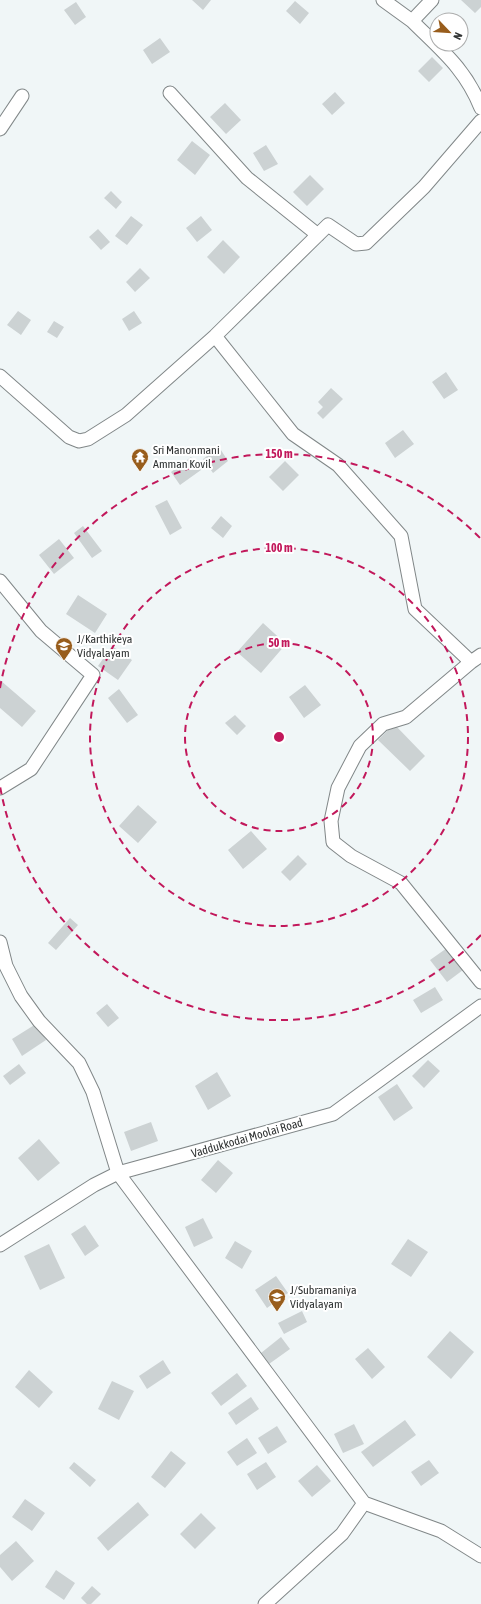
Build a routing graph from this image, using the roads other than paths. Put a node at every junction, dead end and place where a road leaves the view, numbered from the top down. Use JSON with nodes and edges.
{"nodes":[{"id":1,"x":383,"y":0,"type":"edge"},
{"id":2,"x":432,"y":0,"type":"edge"},
{"id":3,"x":412,"y":20,"type":"junction"},
{"id":4,"x":170,"y":94,"type":"dead end"},
{"id":5,"x":22,"y":96,"type":"dead end"},
{"id":6,"x":481,"y":108,"type":"edge"},
{"id":7,"x":481,"y":121,"type":"edge"},
{"id":8,"x":0,"y":129,"type":"edge"},
{"id":9,"x":318,"y":235,"type":"junction"},
{"id":10,"x":215,"y":336,"type":"junction"},
{"id":11,"x":0,"y":376,"type":"edge"},
{"id":12,"x":0,"y":581,"type":"edge"},
{"id":13,"x":476,"y":659,"type":"edge"},
{"id":14,"x":0,"y":788,"type":"edge"},
{"id":15,"x":0,"y":942,"type":"edge"},
{"id":16,"x":481,"y":982,"type":"edge"},
{"id":17,"x":481,"y":1006,"type":"edge"},
{"id":18,"x":118,"y":1173,"type":"junction"},
{"id":19,"x":0,"y":1245,"type":"edge"},
{"id":20,"x":364,"y":1503,"type":"junction"},
{"id":21,"x":481,"y":1556,"type":"edge"},
{"id":22,"x":265,"y":1604,"type":"edge"}],
"edges":[{"from":1,"to":3,"type":"street"},
{"from":2,"to":3,"type":"street"},
{"from":3,"to":6,"type":"street"},
{"from":4,"to":9,"type":"street"},
{"from":5,"to":8,"type":"street"},
{"from":7,"to":9,"type":"street"},
{"from":9,"to":10,"type":"street"},
{"from":10,"to":11,"type":"street"},
{"from":10,"to":13,"type":"street"},
{"from":12,"to":14,"type":"street"},
{"from":13,"to":16,"type":"street"},
{"from":15,"to":18,"type":"street"},
{"from":17,"to":18,"type":"street","name":"Vaddukkodai Moolai Road"},
{"from":18,"to":19,"type":"street","name":"Vaddukkodai Moolai Road"},
{"from":18,"to":20,"type":"street"},
{"from":20,"to":21,"type":"street"},
{"from":20,"to":22,"type":"street"}]}
